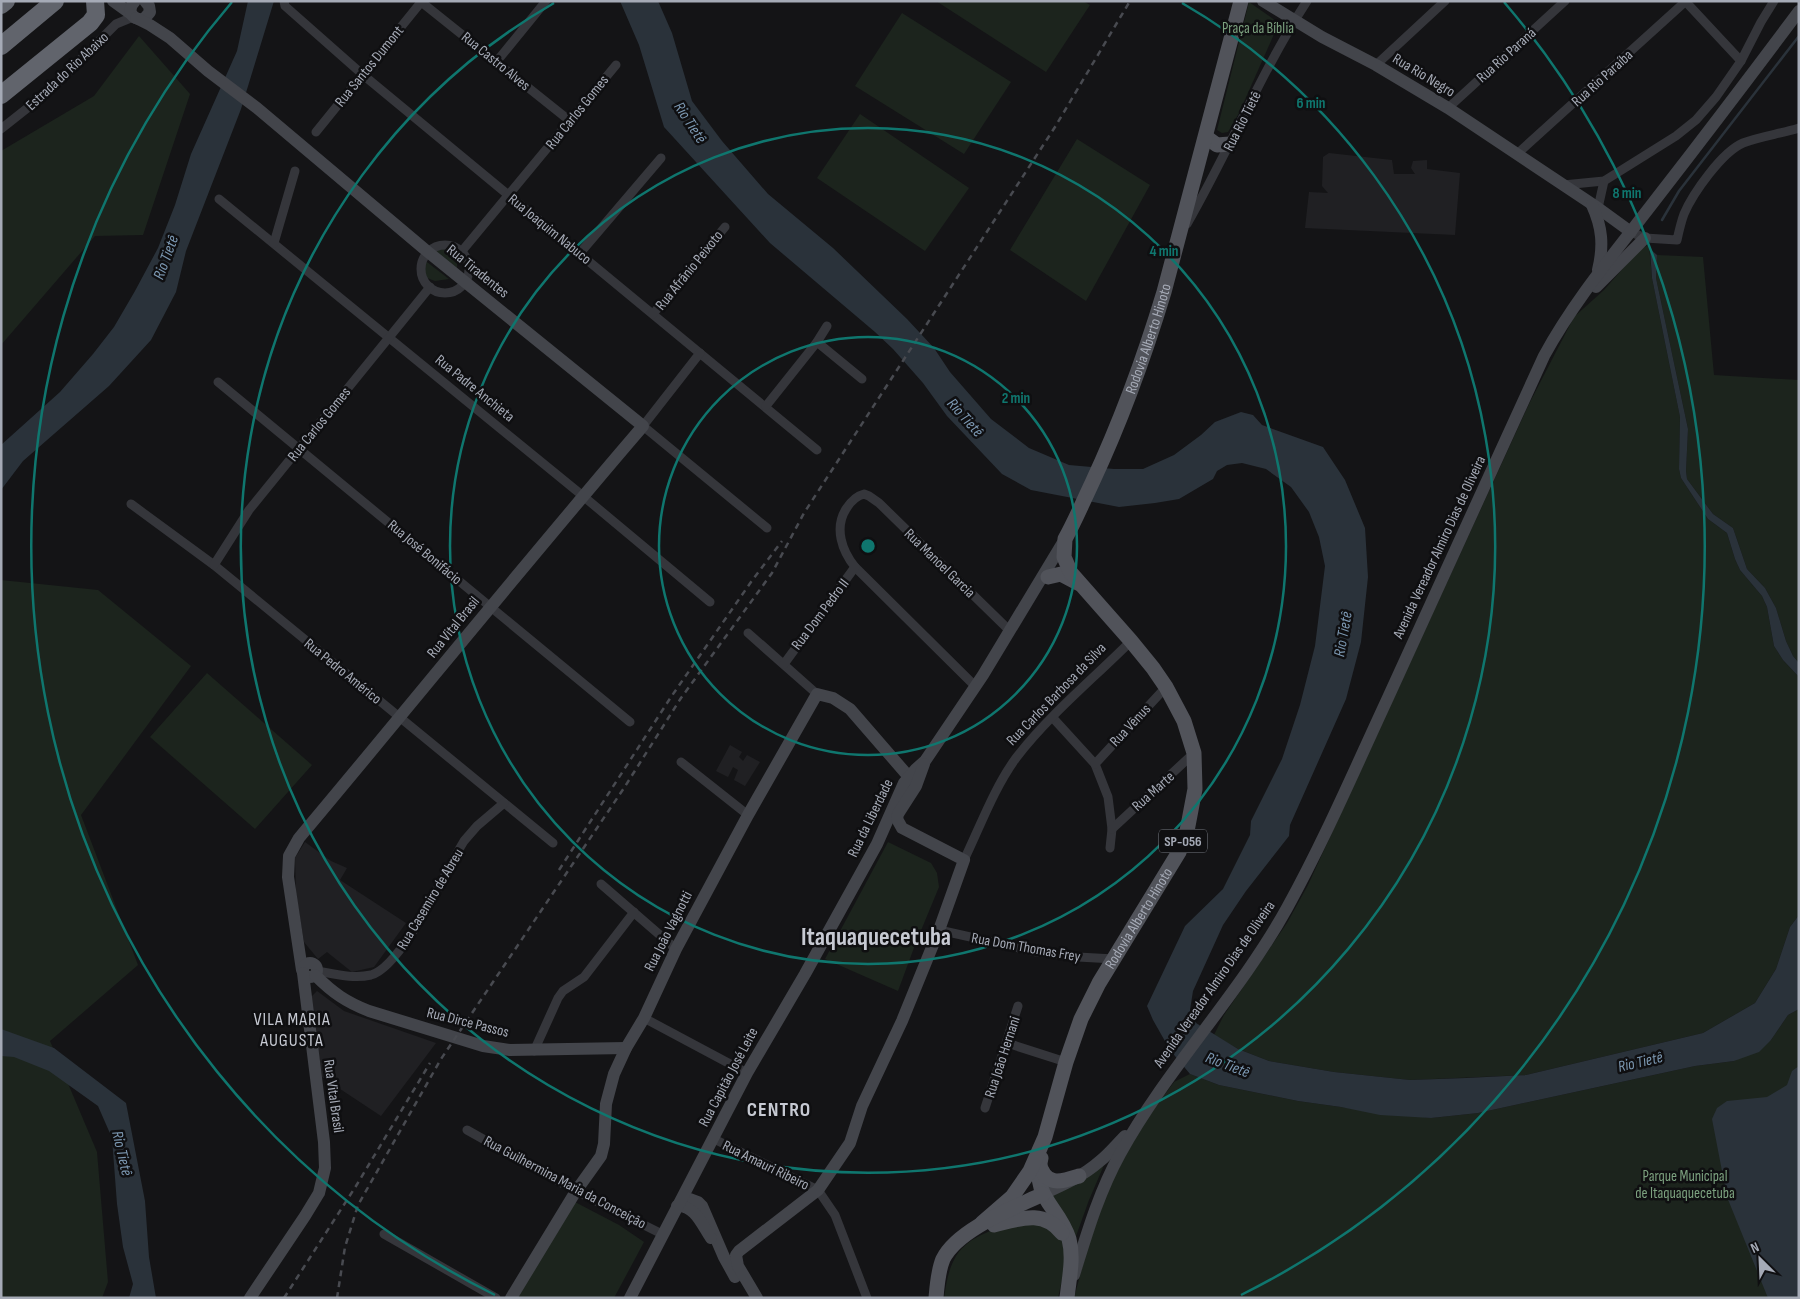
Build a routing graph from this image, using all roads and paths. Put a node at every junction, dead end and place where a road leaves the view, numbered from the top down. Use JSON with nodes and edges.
{"nodes":[{"id":1,"x":6,"y":1,"type":"edge"},
{"id":2,"x":55,"y":1,"type":"edge"},
{"id":3,"x":95,"y":1,"type":"edge"},
{"id":4,"x":113,"y":1,"type":"edge"},
{"id":5,"x":135,"y":1,"type":"edge"},
{"id":6,"x":546,"y":1,"type":"edge"},
{"id":7,"x":1241,"y":1,"type":"edge"},
{"id":8,"x":1263,"y":1,"type":"edge"},
{"id":9,"x":1306,"y":1,"type":"edge"},
{"id":10,"x":1445,"y":1,"type":"edge"},
{"id":11,"x":1565,"y":1,"type":"edge"},
{"id":12,"x":1686,"y":1,"type":"edge"},
{"id":13,"x":1774,"y":1,"type":"edge"},
{"id":14,"x":421,"y":2,"type":"edge"},
{"id":15,"x":284,"y":3,"type":"edge"},
{"id":16,"x":1,"y":5,"type":"edge"},
{"id":17,"x":151,"y":6,"type":"edge"},
{"id":18,"x":1799,"y":11,"type":"edge"},
{"id":19,"x":133,"y":16,"type":"junction"},
{"id":20,"x":1294,"y":20,"type":"junction"},
{"id":21,"x":170,"y":38,"type":"junction"},
{"id":22,"x":1,"y":46,"type":"edge"},
{"id":23,"x":1741,"y":61,"type":"junction"},
{"id":24,"x":497,"y":62,"type":"junction"},
{"id":25,"x":616,"y":65,"type":"dead end"},
{"id":26,"x":1376,"y":65,"type":"junction"},
{"id":27,"x":362,"y":74,"type":"junction"},
{"id":28,"x":1,"y":95,"type":"edge"},
{"id":29,"x":1448,"y":108,"type":"junction"},
{"id":30,"x":570,"y":122,"type":"junction"},
{"id":31,"x":1799,"y":128,"type":"edge"},
{"id":32,"x":1,"y":129,"type":"edge"},
{"id":33,"x":316,"y":132,"type":"dead end"},
{"id":34,"x":1206,"y":137,"type":"junction"},
{"id":35,"x":1230,"y":144,"type":"junction"},
{"id":36,"x":1517,"y":154,"type":"junction"},
{"id":37,"x":661,"y":158,"type":"dead end"},
{"id":38,"x":295,"y":171,"type":"dead end"},
{"id":39,"x":1604,"y":181,"type":"junction"},
{"id":40,"x":1563,"y":185,"type":"junction"},
{"id":41,"x":508,"y":195,"type":"junction"},
{"id":42,"x":219,"y":199,"type":"dead end"},
{"id":43,"x":1595,"y":206,"type":"junction"},
{"id":44,"x":725,"y":227,"type":"dead end"},
{"id":45,"x":1630,"y":232,"type":"junction"},
{"id":46,"x":1645,"y":238,"type":"junction"},
{"id":47,"x":1177,"y":242,"type":"junction"},
{"id":48,"x":274,"y":243,"type":"junction"},
{"id":49,"x":462,"y":251,"type":"junction"},
{"id":50,"x":428,"y":252,"type":"junction"},
{"id":51,"x":580,"y":254,"type":"junction"},
{"id":52,"x":1596,"y":275,"type":"junction"},
{"id":53,"x":465,"y":282,"type":"junction"},
{"id":54,"x":430,"y":287,"type":"junction"},
{"id":55,"x":653,"y":314,"type":"junction"},
{"id":56,"x":1570,"y":314,"type":"junction"},
{"id":57,"x":827,"y":326,"type":"dead end"},
{"id":58,"x":389,"y":339,"type":"junction"},
{"id":59,"x":817,"y":342,"type":"junction"},
{"id":60,"x":700,"y":353,"type":"junction"},
{"id":61,"x":862,"y":379,"type":"dead end"},
{"id":62,"x":218,"y":382,"type":"dead end"},
{"id":63,"x":766,"y":406,"type":"junction"},
{"id":64,"x":643,"y":426,"type":"junction"},
{"id":65,"x":299,"y":448,"type":"junction"},
{"id":66,"x":817,"y":450,"type":"dead end"},
{"id":67,"x":583,"y":496,"type":"junction"},
{"id":68,"x":869,"y":496,"type":"joint"},
{"id":69,"x":131,"y":504,"type":"dead end"},
{"id":70,"x":1075,"y":521,"type":"junction"},
{"id":71,"x":767,"y":528,"type":"dead end"},
{"id":72,"x":1065,"y":539,"type":"junction"},
{"id":73,"x":1064,"y":557,"type":"junction"},
{"id":74,"x":214,"y":565,"type":"junction"},
{"id":75,"x":855,"y":568,"type":"junction"},
{"id":76,"x":1048,"y":577,"type":"junction"},
{"id":77,"x":1078,"y":583,"type":"junction"},
{"id":78,"x":710,"y":602,"type":"dead end"},
{"id":79,"x":491,"y":606,"type":"junction"},
{"id":80,"x":1024,"y":608,"type":"junction"},
{"id":81,"x":1010,"y":631,"type":"junction"},
{"id":82,"x":748,"y":633,"type":"dead end"},
{"id":83,"x":1131,"y":641,"type":"junction"},
{"id":84,"x":784,"y":664,"type":"junction"},
{"id":85,"x":975,"y":686,"type":"junction"},
{"id":86,"x":1166,"y":687,"type":"junction"},
{"id":87,"x":817,"y":694,"type":"junction"},
{"id":88,"x":400,"y":718,"type":"junction"},
{"id":89,"x":1052,"y":718,"type":"junction"},
{"id":90,"x":630,"y":722,"type":"dead end"},
{"id":91,"x":1194,"y":753,"type":"junction"},
{"id":92,"x":925,"y":761,"type":"junction"},
{"id":93,"x":681,"y":762,"type":"dead end"},
{"id":94,"x":1095,"y":764,"type":"junction"},
{"id":95,"x":909,"y":777,"type":"junction"},
{"id":96,"x":504,"y":803,"type":"junction"},
{"id":97,"x":901,"y":808,"type":"junction"},
{"id":98,"x":748,"y":815,"type":"junction"},
{"id":99,"x":902,"y":828,"type":"junction"},
{"id":100,"x":1112,"y":829,"type":"junction"},
{"id":101,"x":552,"y":843,"type":"dead end"},
{"id":102,"x":877,"y":844,"type":"junction"},
{"id":103,"x":1110,"y":848,"type":"dead end"},
{"id":104,"x":964,"y":860,"type":"junction"},
{"id":105,"x":601,"y":884,"type":"dead end"},
{"id":106,"x":634,"y":912,"type":"junction"},
{"id":107,"x":939,"y":930,"type":"junction"},
{"id":108,"x":676,"y":949,"type":"junction"},
{"id":109,"x":1114,"y":958,"type":"junction"},
{"id":110,"x":310,"y":972,"type":"junction"},
{"id":111,"x":805,"y":974,"type":"joint"},
{"id":112,"x":1018,"y":1006,"type":"dead end"},
{"id":113,"x":644,"y":1018,"type":"junction"},
{"id":114,"x":1007,"y":1043,"type":"junction"},
{"id":115,"x":626,"y":1048,"type":"junction"},
{"id":116,"x":534,"y":1051,"type":"junction"},
{"id":117,"x":1066,"y":1062,"type":"junction"},
{"id":118,"x":747,"y":1073,"type":"junction"},
{"id":119,"x":985,"y":1108,"type":"dead end"},
{"id":120,"x":1142,"y":1117,"type":"junction"},
{"id":121,"x":467,"y":1130,"type":"dead end"},
{"id":122,"x":1045,"y":1137,"type":"junction"},
{"id":123,"x":714,"y":1139,"type":"junction"},
{"id":124,"x":1040,"y":1164,"type":"junction"},
{"id":125,"x":1079,"y":1176,"type":"junction"},
{"id":126,"x":690,"y":1183,"type":"junction"},
{"id":127,"x":818,"y":1190,"type":"junction"},
{"id":128,"x":576,"y":1191,"type":"junction"},
{"id":129,"x":1043,"y":1194,"type":"junction"},
{"id":130,"x":690,"y":1199,"type":"junction"},
{"id":131,"x":677,"y":1206,"type":"junction"},
{"id":132,"x":710,"y":1220,"type":"junction"},
{"id":133,"x":982,"y":1223,"type":"junction"},
{"id":134,"x":384,"y":1234,"type":"dead end"},
{"id":135,"x":662,"y":1234,"type":"junction"},
{"id":136,"x":964,"y":1236,"type":"junction"},
{"id":137,"x":1069,"y":1242,"type":"junction"},
{"id":138,"x":739,"y":1251,"type":"junction"},
{"id":139,"x":724,"y":1257,"type":"junction"},
{"id":140,"x":250,"y":1298,"type":"edge"},
{"id":141,"x":496,"y":1298,"type":"edge"},
{"id":142,"x":511,"y":1298,"type":"edge"},
{"id":143,"x":630,"y":1298,"type":"edge"},
{"id":144,"x":748,"y":1298,"type":"edge"},
{"id":145,"x":757,"y":1298,"type":"edge"},
{"id":146,"x":867,"y":1298,"type":"edge"},
{"id":147,"x":936,"y":1298,"type":"edge"},
{"id":148,"x":1067,"y":1298,"type":"edge"}],
"edges":[{"from":1,"to":16,"type":"highway"},
{"from":2,"to":22,"type":"highway"},
{"from":3,"to":28,"type":"highway"},
{"from":4,"to":19,"type":"main road","name":"Rua Tiradentes"},
{"from":5,"to":19,"type":"main road"},
{"from":6,"to":24,"type":"street"},
{"from":7,"to":34,"type":"main road","name":"Rodovia Alberto Hinoto"},
{"from":8,"to":20,"type":"main road","name":"Rua Rio Negro"},
{"from":9,"to":20,"type":"street","name":"Rua Rio Tietê"},
{"from":10,"to":26,"type":"street"},
{"from":11,"to":29,"type":"street","name":"Rua Rio Paraná"},
{"from":12,"to":23,"type":"street"},
{"from":12,"to":36,"type":"street","name":"Rua Rio Paraíba"},
{"from":13,"to":23,"type":"street"},
{"from":14,"to":24,"type":"street","name":"Rua Castro Alves"},
{"from":14,"to":27,"type":"street","name":"Rua Santos Dumont"},
{"from":15,"to":27,"type":"street","name":"Rua Joaquim Nabuco"},
{"from":17,"to":19,"type":"main road"},
{"from":17,"to":21,"type":"main road","name":"Rua Tiradentes"},
{"from":18,"to":45,"type":"main road","name":"Avenida Vereador Almiro Dias de Oliveira"},
{"from":19,"to":21,"type":"main road","name":"Rua Tiradentes"},
{"from":19,"to":32,"type":"street","name":"Estrada do Rio Abaixo"},
{"from":20,"to":26,"type":"main road","name":"Rua Rio Negro"},
{"from":20,"to":35,"type":"street","name":"Rua Rio Tietê"},
{"from":21,"to":50,"type":"main road","name":"Rua Tiradentes"},
{"from":23,"to":39,"type":"street"},
{"from":24,"to":30,"type":"street","name":"Rua Castro Alves"},
{"from":25,"to":30,"type":"street","name":"Rua Carlos Gomes"},
{"from":26,"to":29,"type":"main road","name":"Rua Rio Negro"},
{"from":27,"to":33,"type":"street","name":"Rua Santos Dumont"},
{"from":27,"to":41,"type":"street","name":"Rua Joaquim Nabuco"},
{"from":29,"to":36,"type":"main road","name":"Rua Rio Negro"},
{"from":30,"to":41,"type":"street","name":"Rua Carlos Gomes"},
{"from":31,"to":46,"type":"street"},
{"from":34,"to":35,"type":"main road"},
{"from":34,"to":47,"type":"main road","name":"Rodovia Alberto Hinoto"},
{"from":35,"to":47,"type":"street","name":"Rua Rio Tietê"},
{"from":36,"to":40,"type":"main road","name":"Rua Rio Negro"},
{"from":37,"to":51,"type":"street"},
{"from":38,"to":48,"type":"street"},
{"from":39,"to":40,"type":"street"},
{"from":39,"to":43,"type":"street"},
{"from":40,"to":43,"type":"main road","name":"Rua Rio Negro"},
{"from":41,"to":49,"type":"street","name":"Rua Carlos Gomes"},
{"from":41,"to":51,"type":"street","name":"Rua Joaquim Nabuco"},
{"from":42,"to":48,"type":"street","name":"Rua Padre Anchieta"},
{"from":43,"to":45,"type":"main road","name":"Rua Rio Negro"},
{"from":43,"to":52,"type":"main road"},
{"from":44,"to":55,"type":"street","name":"Rua Afrânio Peixoto"},
{"from":45,"to":46,"type":"street"},
{"from":45,"to":52,"type":"main road","name":"Avenida Vereador Almiro Dias de Oliveira"},
{"from":46,"to":56,"type":"main road"},
{"from":47,"to":70,"type":"main road","name":"Rodovia Alberto Hinoto"},
{"from":48,"to":58,"type":"street","name":"Rua Padre Anchieta"},
{"from":49,"to":50,"type":"street"},
{"from":49,"to":53,"type":"street"},
{"from":50,"to":53,"type":"main road","name":"Rua Tiradentes"},
{"from":50,"to":54,"type":"street"},
{"from":51,"to":55,"type":"street","name":"Rua Joaquim Nabuco"},
{"from":52,"to":56,"type":"main road","name":"Avenida Vereador Almiro Dias de Oliveira"},
{"from":53,"to":54,"type":"street"},
{"from":53,"to":64,"type":"main road","name":"Rua Tiradentes"},
{"from":54,"to":58,"type":"street","name":"Rua Carlos Gomes"},
{"from":55,"to":60,"type":"street","name":"Rua Joaquim Nabuco"},
{"from":56,"to":120,"type":"main road","name":"Avenida Vereador Almiro Dias de Oliveira"},
{"from":57,"to":59,"type":"street"},
{"from":58,"to":65,"type":"street","name":"Rua Carlos Gomes"},
{"from":58,"to":67,"type":"street","name":"Rua Padre Anchieta"},
{"from":59,"to":61,"type":"street"},
{"from":59,"to":63,"type":"street"},
{"from":60,"to":63,"type":"street","name":"Rua Joaquim Nabuco"},
{"from":60,"to":64,"type":"street","name":"Rua Vital Brasil"},
{"from":62,"to":65,"type":"street","name":"Rua José Bonifácio"},
{"from":63,"to":66,"type":"street","name":"Rua Joaquim Nabuco"},
{"from":64,"to":67,"type":"main road","name":"Rua Vital Brasil"},
{"from":64,"to":71,"type":"street","name":"Rua Tiradentes"},
{"from":65,"to":74,"type":"street","name":"Rua Carlos Gomes"},
{"from":65,"to":79,"type":"street","name":"Rua José Bonifácio"},
{"from":67,"to":78,"type":"street","name":"Rua Padre Anchieta"},
{"from":67,"to":79,"type":"main road","name":"Rua Vital Brasil"},
{"from":68,"to":75,"type":"street","name":"Rua Dom Pedro II"},
{"from":68,"to":81,"type":"street","name":"Rua Manoel Garcia"},
{"from":69,"to":74,"type":"street","name":"Rua Pedro Américo"},
{"from":70,"to":72,"type":"main road","name":"Rodovia Alberto Hinoto"},
{"from":70,"to":73,"type":"main road","name":"Rodovia Alberto Hinoto"},
{"from":72,"to":73,"type":"main road","name":"Rodovia Alberto Hinoto"},
{"from":72,"to":80,"type":"main road","name":"Rua da Liberdade"},
{"from":73,"to":76,"type":"main road","name":"Rua da Liberdade"},
{"from":73,"to":77,"type":"main road","name":"Rodovia Alberto Hinoto","number":"SP-056"},
{"from":74,"to":88,"type":"street","name":"Rua Pedro Américo"},
{"from":75,"to":84,"type":"street","name":"Rua Dom Pedro II"},
{"from":75,"to":85,"type":"street"},
{"from":76,"to":77,"type":"main road"},
{"from":76,"to":80,"type":"main road","name":"Rua da Liberdade"},
{"from":77,"to":83,"type":"main road","name":"Rodovia Alberto Hinoto","number":"SP-056"},
{"from":79,"to":88,"type":"main road","name":"Rua Vital Brasil"},
{"from":79,"to":90,"type":"street","name":"Rua José Bonifácio"},
{"from":80,"to":81,"type":"main road","name":"Rua da Liberdade"},
{"from":81,"to":85,"type":"main road","name":"Rua da Liberdade"},
{"from":82,"to":84,"type":"street"},
{"from":83,"to":86,"type":"main road","name":"Rodovia Alberto Hinoto","number":"SP-056"},
{"from":83,"to":89,"type":"street","name":"Rua Carlos Barbosa da Silva"},
{"from":84,"to":87,"type":"street"},
{"from":85,"to":92,"type":"main road","name":"Rua da Liberdade"},
{"from":86,"to":91,"type":"main road","name":"Rodovia Alberto Hinoto","number":"SP-056"},
{"from":86,"to":94,"type":"street","name":"Rua Vênus"},
{"from":87,"to":95,"type":"main road"},
{"from":87,"to":98,"type":"main road","name":"Rua João Vagnotti"},
{"from":88,"to":96,"type":"street","name":"Rua Pedro Américo"},
{"from":88,"to":110,"type":"main road","name":"Rua Vital Brasil"},
{"from":89,"to":94,"type":"street"},
{"from":89,"to":104,"type":"street","name":"Rua Carlos Barbosa da Silva"},
{"from":91,"to":100,"type":"street","name":"Rua Marte"},
{"from":91,"to":109,"type":"main road","name":"Rodovia Alberto Hinoto","number":"SP-056"},
{"from":92,"to":95,"type":"main road","name":"Rua da Liberdade"},
{"from":92,"to":97,"type":"main road"},
{"from":93,"to":98,"type":"street"},
{"from":94,"to":100,"type":"street"},
{"from":95,"to":97,"type":"main road"},
{"from":95,"to":102,"type":"main road","name":"Rua da Liberdade"},
{"from":96,"to":101,"type":"street","name":"Rua Pedro Américo"},
{"from":96,"to":110,"type":"street","name":"Rua Casemiro de Abreu"},
{"from":97,"to":99,"type":"main road"},
{"from":98,"to":108,"type":"main road","name":"Rua João Vagnotti"},
{"from":99,"to":102,"type":"main road"},
{"from":99,"to":104,"type":"main road"},
{"from":100,"to":103,"type":"street"},
{"from":102,"to":111,"type":"main road","name":"Rua da Liberdade"},
{"from":104,"to":107,"type":"main road","name":"Rua Carlos Barbosa da Silva"},
{"from":105,"to":106,"type":"street"},
{"from":106,"to":108,"type":"street"},
{"from":106,"to":116,"type":"street"},
{"from":107,"to":109,"type":"street","name":"Rua Dom Thomas Frey"},
{"from":107,"to":127,"type":"main road","name":"Rua Carlos Barbosa da Silva"},
{"from":108,"to":113,"type":"main road","name":"Rua João Vagnotti"},
{"from":109,"to":117,"type":"main road","name":"Rodovia Alberto Hinoto","number":"SP-056"},
{"from":110,"to":116,"type":"main road","name":"Rua Dirce Passos"},
{"from":110,"to":140,"type":"main road","name":"Rua Vital Brasil"},
{"from":111,"to":118,"type":"main road","name":"Rua Capitão José Leite"},
{"from":112,"to":114,"type":"street","name":"Rua João Hernani"},
{"from":113,"to":115,"type":"main road","name":"Rua João Vagnotti"},
{"from":113,"to":118,"type":"street"},
{"from":114,"to":117,"type":"street"},
{"from":114,"to":119,"type":"street","name":"Rua João Hernani"},
{"from":115,"to":116,"type":"main road","name":"Rua Dirce Passos"},
{"from":115,"to":128,"type":"main road","name":"Rua João Vagnotti"},
{"from":117,"to":122,"type":"main road","name":"Rodovia Alberto Hinoto","number":"SP-056"},
{"from":118,"to":123,"type":"main road","name":"Rua Capitão José Leite"},
{"from":120,"to":125,"type":"main road","name":"Avenida Vereador Almiro Dias de Oliveira"},
{"from":120,"to":148,"type":"main road","name":"Avenida Vereador Almiro Dias de Oliveira"},
{"from":121,"to":128,"type":"street","name":"Rua Guilhermina Maria da Conceição"},
{"from":122,"to":124,"type":"main road","name":"Rodovia Alberto Hinoto","number":"SP-056"},
{"from":122,"to":133,"type":"main road","name":"Rodovia Alberto Hinoto","number":"SP-056"},
{"from":123,"to":126,"type":"main road","name":"Rua Capitão José Leite"},
{"from":123,"to":127,"type":"street","name":"Rua Amauri Ribeiro"},
{"from":124,"to":125,"type":"main road"},
{"from":124,"to":129,"type":"main road","name":"Rodovia Alberto Hinoto","number":"SP-056"},
{"from":125,"to":129,"type":"main road","name":"Avenida Vereador Almiro Dias de Oliveira"},
{"from":126,"to":130,"type":"main road","name":"Rua Capitão José Leite"},
{"from":126,"to":131,"type":"main road"},
{"from":127,"to":138,"type":"main road","name":"Rua Carlos Barbosa da Silva"},
{"from":127,"to":146,"type":"street"},
{"from":128,"to":135,"type":"street","name":"Rua Guilhermina Maria da Conceição"},
{"from":128,"to":142,"type":"main road","name":"Rua João Vagnotti"},
{"from":129,"to":133,"type":"main road"},
{"from":129,"to":137,"type":"main road","name":"Rodovia Alberto Hinoto","number":"SP-056"},
{"from":130,"to":131,"type":"main road"},
{"from":130,"to":132,"type":"main road"},
{"from":131,"to":135,"type":"main road"},
{"from":131,"to":139,"type":"main road"},
{"from":132,"to":138,"type":"main road"},
{"from":132,"to":139,"type":"main road"},
{"from":133,"to":136,"type":"main road","number":"SP-056"},
{"from":134,"to":141,"type":"street"},
{"from":135,"to":143,"type":"main road"},
{"from":136,"to":137,"type":"main road"},
{"from":136,"to":147,"type":"main road","number":"SP-056"},
{"from":137,"to":148,"type":"main road","name":"Rodovia Alberto Hinoto","number":"SP-056"},
{"from":138,"to":145,"type":"main road"},
{"from":139,"to":144,"type":"main road"}]}
